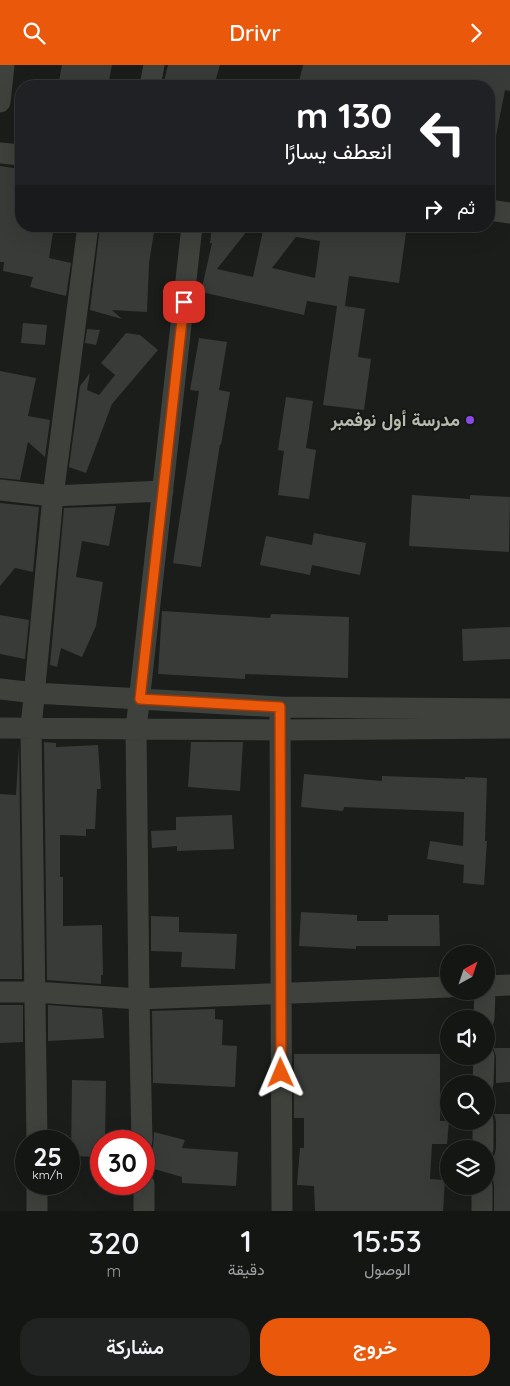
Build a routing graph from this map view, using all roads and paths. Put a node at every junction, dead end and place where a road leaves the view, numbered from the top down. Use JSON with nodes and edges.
{"nodes":[{"id":1,"x":4,"y":65,"type":"edge"},
{"id":2,"x":154,"y":65,"type":"edge"},
{"id":3,"x":151,"y":80,"type":"edge"},
{"id":4,"x":0,"y":102,"type":"edge"},
{"id":5,"x":0,"y":153,"type":"edge"},
{"id":6,"x":15,"y":154,"type":"edge"},
{"id":7,"x":495,"y":211,"type":"edge"},
{"id":8,"x":510,"y":213,"type":"edge"},
{"id":9,"x":87,"y":232,"type":"edge"},
{"id":10,"x":191,"y":232,"type":"edge"},
{"id":11,"x":0,"y":490,"type":"edge"},
{"id":12,"x":163,"y":491,"type":"junction"},
{"id":13,"x":53,"y":497,"type":"junction"},
{"id":14,"x":0,"y":689,"type":"edge"},
{"id":15,"x":35,"y":693,"type":"junction"},
{"id":16,"x":140,"y":699,"type":"junction"},
{"id":17,"x":280,"y":707,"type":"junction"},
{"id":18,"x":510,"y":709,"type":"edge"},
{"id":19,"x":0,"y":728,"type":"edge"},
{"id":20,"x":510,"y":728,"type":"edge"},
{"id":21,"x":31,"y":729,"type":"junction"},
{"id":22,"x":136,"y":729,"type":"junction"},
{"id":23,"x":280,"y":730,"type":"junction"},
{"id":24,"x":510,"y":985,"type":"edge"},
{"id":25,"x":495,"y":986,"type":"edge"},
{"id":26,"x":440,"y":987,"type":"edge"},
{"id":27,"x":0,"y":992,"type":"edge"},
{"id":28,"x":35,"y":992,"type":"junction"},
{"id":29,"x":280,"y":993,"type":"junction"},
{"id":30,"x":139,"y":999,"type":"junction"},
{"id":31,"x":37,"y":1130,"type":"edge"},
{"id":32,"x":142,"y":1130,"type":"edge"},
{"id":33,"x":37,"y":1195,"type":"edge"},
{"id":34,"x":144,"y":1195,"type":"edge"},
{"id":35,"x":482,"y":1195,"type":"edge"},
{"id":36,"x":38,"y":1211,"type":"edge"},
{"id":37,"x":144,"y":1211,"type":"edge"},
{"id":38,"x":282,"y":1211,"type":"edge"},
{"id":39,"x":482,"y":1211,"type":"edge"}],
"edges":[{"from":1,"to":4,"type":"street"},
{"from":2,"to":3,"type":"street"},
{"from":5,"to":6,"type":"street"},
{"from":7,"to":8,"type":"street"},
{"from":9,"to":13,"type":"street"},
{"from":10,"to":12,"type":"street"},
{"from":11,"to":13,"type":"street"},
{"from":12,"to":13,"type":"street"},
{"from":12,"to":16,"type":"street"},
{"from":13,"to":15,"type":"street"},
{"from":14,"to":15,"type":"street"},
{"from":15,"to":16,"type":"street"},
{"from":15,"to":21,"type":"street"},
{"from":16,"to":17,"type":"street"},
{"from":16,"to":22,"type":"street"},
{"from":17,"to":18,"type":"street"},
{"from":17,"to":23,"type":"street"},
{"from":19,"to":21,"type":"street"},
{"from":20,"to":23,"type":"street"},
{"from":21,"to":22,"type":"street"},
{"from":21,"to":28,"type":"street"},
{"from":22,"to":23,"type":"street"},
{"from":22,"to":30,"type":"street"},
{"from":23,"to":29,"type":"street"},
{"from":24,"to":25,"type":"street"},
{"from":26,"to":29,"type":"street"},
{"from":27,"to":28,"type":"street"},
{"from":28,"to":30,"type":"street"},
{"from":28,"to":31,"type":"street"},
{"from":29,"to":30,"type":"street"},
{"from":29,"to":38,"type":"street"},
{"from":30,"to":32,"type":"street"},
{"from":33,"to":36,"type":"street"},
{"from":34,"to":37,"type":"street"},
{"from":35,"to":39,"type":"street"}]}
